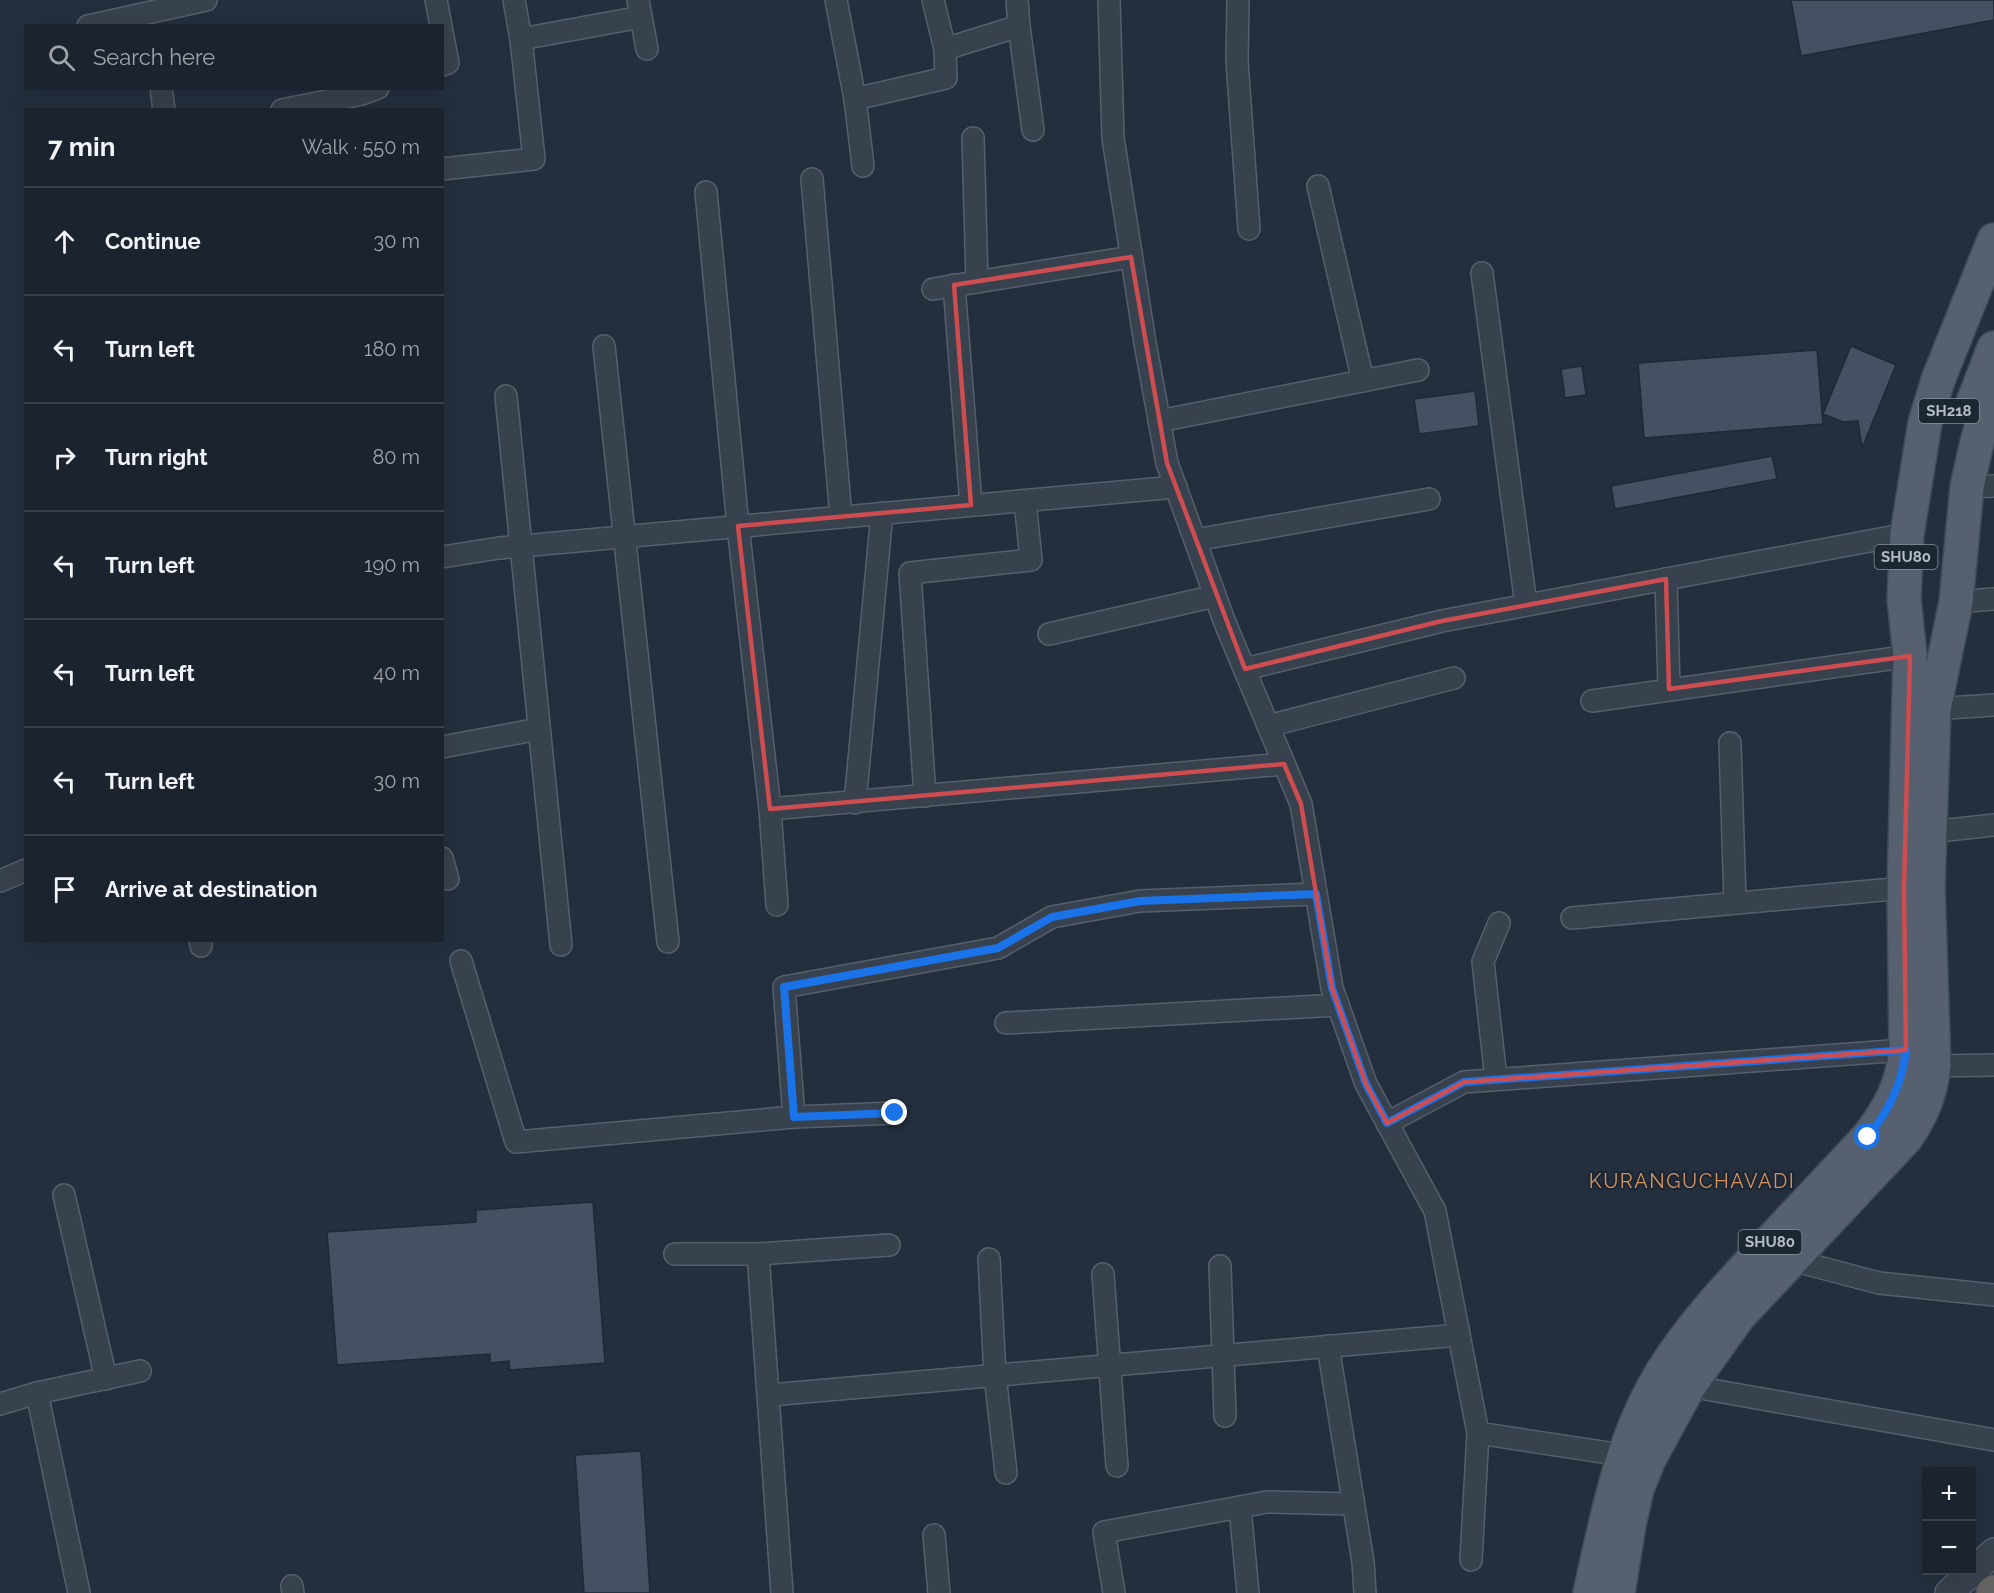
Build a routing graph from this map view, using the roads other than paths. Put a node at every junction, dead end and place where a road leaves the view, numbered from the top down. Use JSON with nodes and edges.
{"nodes":[{"id":1,"x":206,"y":0,"type":"edge"},
{"id":2,"x":436,"y":0,"type":"edge"},
{"id":3,"x":514,"y":0,"type":"edge"},
{"id":4,"x":836,"y":0,"type":"edge"},
{"id":5,"x":933,"y":0,"type":"edge"},
{"id":6,"x":1017,"y":0,"type":"edge"},
{"id":7,"x":1109,"y":0,"type":"edge"},
{"id":8,"x":1238,"y":0,"type":"edge"},
{"id":9,"x":640,"y":9,"type":"edge"},
{"id":10,"x":155,"y":12,"type":"edge"},
{"id":11,"x":98,"y":24,"type":"edge"},
{"id":12,"x":441,"y":24,"type":"edge"},
{"id":13,"x":1019,"y":26,"type":"junction"},
{"id":14,"x":521,"y":39,"type":"junction"},
{"id":15,"x":444,"y":42,"type":"edge"},
{"id":16,"x":647,"y":49,"type":"dead end"},
{"id":17,"x":945,"y":49,"type":"junction"},
{"id":18,"x":444,"y":64,"type":"edge"},
{"id":19,"x":161,"y":90,"type":"edge"},
{"id":20,"x":373,"y":90,"type":"edge"},
{"id":21,"x":855,"y":99,"type":"junction"},
{"id":22,"x":164,"y":108,"type":"edge"},
{"id":23,"x":292,"y":108,"type":"edge"},
{"id":24,"x":1033,"y":130,"type":"dead end"},
{"id":25,"x":973,"y":138,"type":"dead end"},
{"id":26,"x":863,"y":166,"type":"dead end"},
{"id":27,"x":444,"y":169,"type":"edge"},
{"id":28,"x":812,"y":179,"type":"dead end"},
{"id":29,"x":1318,"y":186,"type":"dead end"},
{"id":30,"x":706,"y":192,"type":"dead end"},
{"id":31,"x":1249,"y":229,"type":"dead end"},
{"id":32,"x":1994,"y":240,"type":"edge"},
{"id":33,"x":1131,"y":257,"type":"junction"},
{"id":34,"x":1482,"y":273,"type":"dead end"},
{"id":35,"x":977,"y":282,"type":"junction"},
{"id":36,"x":954,"y":285,"type":"junction"},
{"id":37,"x":933,"y":289,"type":"dead end"},
{"id":38,"x":1994,"y":295,"type":"edge"},
{"id":39,"x":604,"y":346,"type":"dead end"},
{"id":40,"x":1994,"y":348,"type":"edge"},
{"id":41,"x":1418,"y":370,"type":"dead end"},
{"id":42,"x":1363,"y":381,"type":"junction"},
{"id":43,"x":1994,"y":385,"type":"edge"},
{"id":44,"x":506,"y":396,"type":"dead end"},
{"id":45,"x":1159,"y":421,"type":"junction"},
{"id":46,"x":1980,"y":486,"type":"edge"},
{"id":47,"x":1176,"y":487,"type":"junction"},
{"id":48,"x":1429,"y":500,"type":"dead end"},
{"id":49,"x":1025,"y":501,"type":"junction"},
{"id":50,"x":971,"y":505,"type":"junction"},
{"id":51,"x":882,"y":513,"type":"junction"},
{"id":52,"x":841,"y":517,"type":"junction"},
{"id":53,"x":738,"y":526,"type":"junction"},
{"id":54,"x":1926,"y":533,"type":"junction"},
{"id":55,"x":625,"y":536,"type":"junction"},
{"id":56,"x":1195,"y":540,"type":"junction"},
{"id":57,"x":521,"y":546,"type":"junction"},
{"id":58,"x":444,"y":557,"type":"edge"},
{"id":59,"x":1666,"y":579,"type":"junction"},
{"id":60,"x":1215,"y":596,"type":"junction"},
{"id":61,"x":1994,"y":599,"type":"edge"},
{"id":62,"x":1956,"y":602,"type":"junction"},
{"id":63,"x":1526,"y":605,"type":"junction"},
{"id":64,"x":1049,"y":634,"type":"dead end"},
{"id":65,"x":1910,"y":656,"type":"junction"},
{"id":66,"x":1245,"y":669,"type":"junction"},
{"id":67,"x":1454,"y":678,"type":"dead end"},
{"id":68,"x":1669,"y":689,"type":"junction"},
{"id":69,"x":1592,"y":701,"type":"dead end"},
{"id":70,"x":1994,"y":705,"type":"edge"},
{"id":71,"x":1934,"y":709,"type":"junction"},
{"id":72,"x":1268,"y":726,"type":"junction"},
{"id":73,"x":539,"y":729,"type":"junction"},
{"id":74,"x":1730,"y":743,"type":"dead end"},
{"id":75,"x":444,"y":747,"type":"edge"},
{"id":76,"x":1284,"y":764,"type":"junction"},
{"id":77,"x":925,"y":796,"type":"junction"},
{"id":78,"x":855,"y":802,"type":"junction"},
{"id":79,"x":770,"y":809,"type":"junction"},
{"id":80,"x":1994,"y":825,"type":"edge"},
{"id":81,"x":1930,"y":832,"type":"junction"},
{"id":82,"x":444,"y":865,"type":"edge"},
{"id":83,"x":24,"y":871,"type":"edge"},
{"id":84,"x":448,"y":879,"type":"dead end"},
{"id":85,"x":0,"y":880,"type":"edge"},
{"id":86,"x":1904,"y":888,"type":"junction"},
{"id":87,"x":1316,"y":894,"type":"junction"},
{"id":88,"x":1735,"y":903,"type":"junction"},
{"id":89,"x":777,"y":906,"type":"dead end"},
{"id":90,"x":1572,"y":918,"type":"dead end"},
{"id":91,"x":1499,"y":923,"type":"dead end"},
{"id":92,"x":668,"y":942,"type":"dead end"},
{"id":93,"x":561,"y":945,"type":"dead end"},
{"id":94,"x":461,"y":961,"type":"dead end"},
{"id":95,"x":1338,"y":1005,"type":"junction"},
{"id":96,"x":1006,"y":1023,"type":"dead end"},
{"id":97,"x":1924,"y":1055,"type":"junction"},
{"id":98,"x":1994,"y":1065,"type":"edge"},
{"id":99,"x":1496,"y":1079,"type":"junction"},
{"id":100,"x":895,"y":1113,"type":"dead end"},
{"id":101,"x":794,"y":1117,"type":"junction"},
{"id":102,"x":1387,"y":1123,"type":"junction"},
{"id":103,"x":64,"y":1195,"type":"dead end"},
{"id":104,"x":889,"y":1245,"type":"dead end"},
{"id":105,"x":675,"y":1254,"type":"dead end"},
{"id":106,"x":758,"y":1254,"type":"junction"},
{"id":107,"x":989,"y":1259,"type":"dead end"},
{"id":108,"x":1792,"y":1260,"type":"junction"},
{"id":109,"x":1220,"y":1266,"type":"dead end"},
{"id":110,"x":1103,"y":1274,"type":"dead end"},
{"id":111,"x":1994,"y":1295,"type":"edge"},
{"id":112,"x":1459,"y":1335,"type":"junction"},
{"id":113,"x":1328,"y":1346,"type":"junction"},
{"id":114,"x":1224,"y":1355,"type":"junction"},
{"id":115,"x":1109,"y":1365,"type":"junction"},
{"id":116,"x":140,"y":1371,"type":"dead end"},
{"id":117,"x":995,"y":1375,"type":"junction"},
{"id":118,"x":106,"y":1379,"type":"junction"},
{"id":119,"x":1689,"y":1386,"type":"junction"},
{"id":120,"x":37,"y":1393,"type":"junction"},
{"id":121,"x":770,"y":1395,"type":"junction"},
{"id":122,"x":0,"y":1404,"type":"edge"},
{"id":123,"x":1225,"y":1416,"type":"dead end"},
{"id":124,"x":1478,"y":1433,"type":"junction"},
{"id":125,"x":1994,"y":1440,"type":"edge"},
{"id":126,"x":1637,"y":1457,"type":"junction"},
{"id":127,"x":1117,"y":1466,"type":"dead end"},
{"id":128,"x":1006,"y":1473,"type":"dead end"},
{"id":129,"x":1352,"y":1504,"type":"junction"},
{"id":130,"x":1240,"y":1507,"type":"junction"},
{"id":131,"x":934,"y":1535,"type":"dead end"},
{"id":132,"x":1994,"y":1552,"type":"edge"},
{"id":133,"x":1471,"y":1560,"type":"dead end"},
{"id":134,"x":79,"y":1593,"type":"edge"},
{"id":135,"x":782,"y":1593,"type":"edge"},
{"id":136,"x":939,"y":1593,"type":"edge"},
{"id":137,"x":1114,"y":1593,"type":"edge"},
{"id":138,"x":1248,"y":1593,"type":"edge"},
{"id":139,"x":1365,"y":1593,"type":"edge"},
{"id":140,"x":1590,"y":1593,"type":"edge"},
{"id":141,"x":1618,"y":1593,"type":"edge"},
{"id":142,"x":1949,"y":1593,"type":"edge"}],
"edges":[{"from":1,"to":10,"type":"street"},
{"from":2,"to":12,"type":"street"},
{"from":3,"to":14,"type":"street"},
{"from":4,"to":21,"type":"street"},
{"from":5,"to":17,"type":"street"},
{"from":6,"to":13,"type":"street"},
{"from":7,"to":33,"type":"street"},
{"from":8,"to":31,"type":"street"},
{"from":9,"to":14,"type":"street"},
{"from":9,"to":16,"type":"street"},
{"from":10,"to":11,"type":"street"},
{"from":13,"to":17,"type":"street"},
{"from":13,"to":24,"type":"street"},
{"from":14,"to":27,"type":"street"},
{"from":15,"to":18,"type":"street"},
{"from":17,"to":21,"type":"street"},
{"from":19,"to":22,"type":"street"},
{"from":20,"to":23,"type":"street"},
{"from":21,"to":26,"type":"street"},
{"from":25,"to":35,"type":"street"},
{"from":28,"to":52,"type":"street"},
{"from":29,"to":42,"type":"street"},
{"from":30,"to":53,"type":"street"},
{"from":32,"to":54,"type":"main road","number":"SHU80"},
{"from":33,"to":35,"type":"street"},
{"from":33,"to":45,"type":"street"},
{"from":34,"to":63,"type":"street"},
{"from":35,"to":36,"type":"street"},
{"from":36,"to":37,"type":"street"},
{"from":36,"to":50,"type":"street"},
{"from":38,"to":54,"type":"main road","number":"SH218"},
{"from":39,"to":55,"type":"street"},
{"from":40,"to":54,"type":"main road","number":"SH218"},
{"from":41,"to":42,"type":"street"},
{"from":42,"to":45,"type":"street"},
{"from":43,"to":46,"type":"main road","number":"SHU80"},
{"from":44,"to":57,"type":"street"},
{"from":45,"to":47,"type":"street"},
{"from":46,"to":62,"type":"main road","number":"SHU80"},
{"from":47,"to":49,"type":"street"},
{"from":47,"to":56,"type":"street"},
{"from":48,"to":56,"type":"street"},
{"from":49,"to":50,"type":"street"},
{"from":49,"to":77,"type":"street"},
{"from":50,"to":51,"type":"street"},
{"from":51,"to":52,"type":"street"},
{"from":51,"to":78,"type":"street"},
{"from":52,"to":53,"type":"street"},
{"from":53,"to":55,"type":"street"},
{"from":53,"to":79,"type":"street"},
{"from":54,"to":59,"type":"street"},
{"from":54,"to":65,"type":"main road","number":"SHU80"},
{"from":54,"to":71,"type":"main road","number":"SH218"},
{"from":55,"to":57,"type":"street"},
{"from":55,"to":92,"type":"street"},
{"from":56,"to":60,"type":"street"},
{"from":57,"to":58,"type":"street"},
{"from":57,"to":73,"type":"street"},
{"from":59,"to":63,"type":"street"},
{"from":59,"to":68,"type":"street"},
{"from":60,"to":64,"type":"street"},
{"from":60,"to":66,"type":"street"},
{"from":61,"to":62,"type":"street"},
{"from":62,"to":71,"type":"main road","number":"SHU80"},
{"from":63,"to":66,"type":"street"},
{"from":65,"to":68,"type":"street"},
{"from":65,"to":86,"type":"main road","number":"SHU80"},
{"from":66,"to":72,"type":"street"},
{"from":67,"to":72,"type":"street"},
{"from":68,"to":69,"type":"street"},
{"from":70,"to":71,"type":"street"},
{"from":71,"to":81,"type":"main road","number":"SHU80"},
{"from":72,"to":76,"type":"street"},
{"from":73,"to":75,"type":"street"},
{"from":73,"to":93,"type":"street"},
{"from":74,"to":88,"type":"street"},
{"from":76,"to":77,"type":"street"},
{"from":76,"to":87,"type":"street"},
{"from":77,"to":78,"type":"street"},
{"from":78,"to":79,"type":"street"},
{"from":79,"to":89,"type":"street"},
{"from":80,"to":81,"type":"street"},
{"from":81,"to":97,"type":"main road","number":"SHU80"},
{"from":82,"to":84,"type":"street"},
{"from":83,"to":85,"type":"street"},
{"from":86,"to":88,"type":"street"},
{"from":86,"to":97,"type":"main road","number":"SHU80"},
{"from":87,"to":95,"type":"street"},
{"from":87,"to":101,"type":"street"},
{"from":88,"to":90,"type":"street"},
{"from":91,"to":99,"type":"street"},
{"from":94,"to":101,"type":"street"},
{"from":95,"to":96,"type":"street"},
{"from":95,"to":102,"type":"street"},
{"from":97,"to":98,"type":"street"},
{"from":97,"to":99,"type":"street"},
{"from":97,"to":108,"type":"main road","number":"SHU80"},
{"from":97,"to":126,"type":"main road","number":"SHU80"},
{"from":99,"to":102,"type":"street"},
{"from":100,"to":101,"type":"street"},
{"from":102,"to":112,"type":"street"},
{"from":103,"to":118,"type":"street"},
{"from":104,"to":106,"type":"street"},
{"from":105,"to":106,"type":"street"},
{"from":106,"to":121,"type":"street"},
{"from":107,"to":117,"type":"street"},
{"from":108,"to":111,"type":"street"},
{"from":108,"to":119,"type":"main road","number":"SHU80"},
{"from":109,"to":114,"type":"street"},
{"from":110,"to":115,"type":"street"},
{"from":112,"to":113,"type":"street"},
{"from":112,"to":124,"type":"street"},
{"from":113,"to":114,"type":"street"},
{"from":113,"to":129,"type":"street"},
{"from":114,"to":115,"type":"street"},
{"from":114,"to":123,"type":"street"},
{"from":115,"to":117,"type":"street"},
{"from":115,"to":127,"type":"street"},
{"from":116,"to":118,"type":"street"},
{"from":117,"to":121,"type":"street"},
{"from":117,"to":128,"type":"street"},
{"from":118,"to":120,"type":"street"},
{"from":119,"to":125,"type":"street"},
{"from":119,"to":126,"type":"main road","number":"SHU80"},
{"from":120,"to":122,"type":"street"},
{"from":120,"to":134,"type":"street"},
{"from":121,"to":135,"type":"street"},
{"from":124,"to":126,"type":"street"},
{"from":124,"to":133,"type":"street"},
{"from":126,"to":140,"type":"main road","number":"SHU80"},
{"from":126,"to":141,"type":"main road","number":"SHU80"},
{"from":129,"to":130,"type":"street"},
{"from":129,"to":139,"type":"street"},
{"from":130,"to":137,"type":"street"},
{"from":130,"to":138,"type":"street"},
{"from":131,"to":136,"type":"street"},
{"from":132,"to":142,"type":"street"}]}
